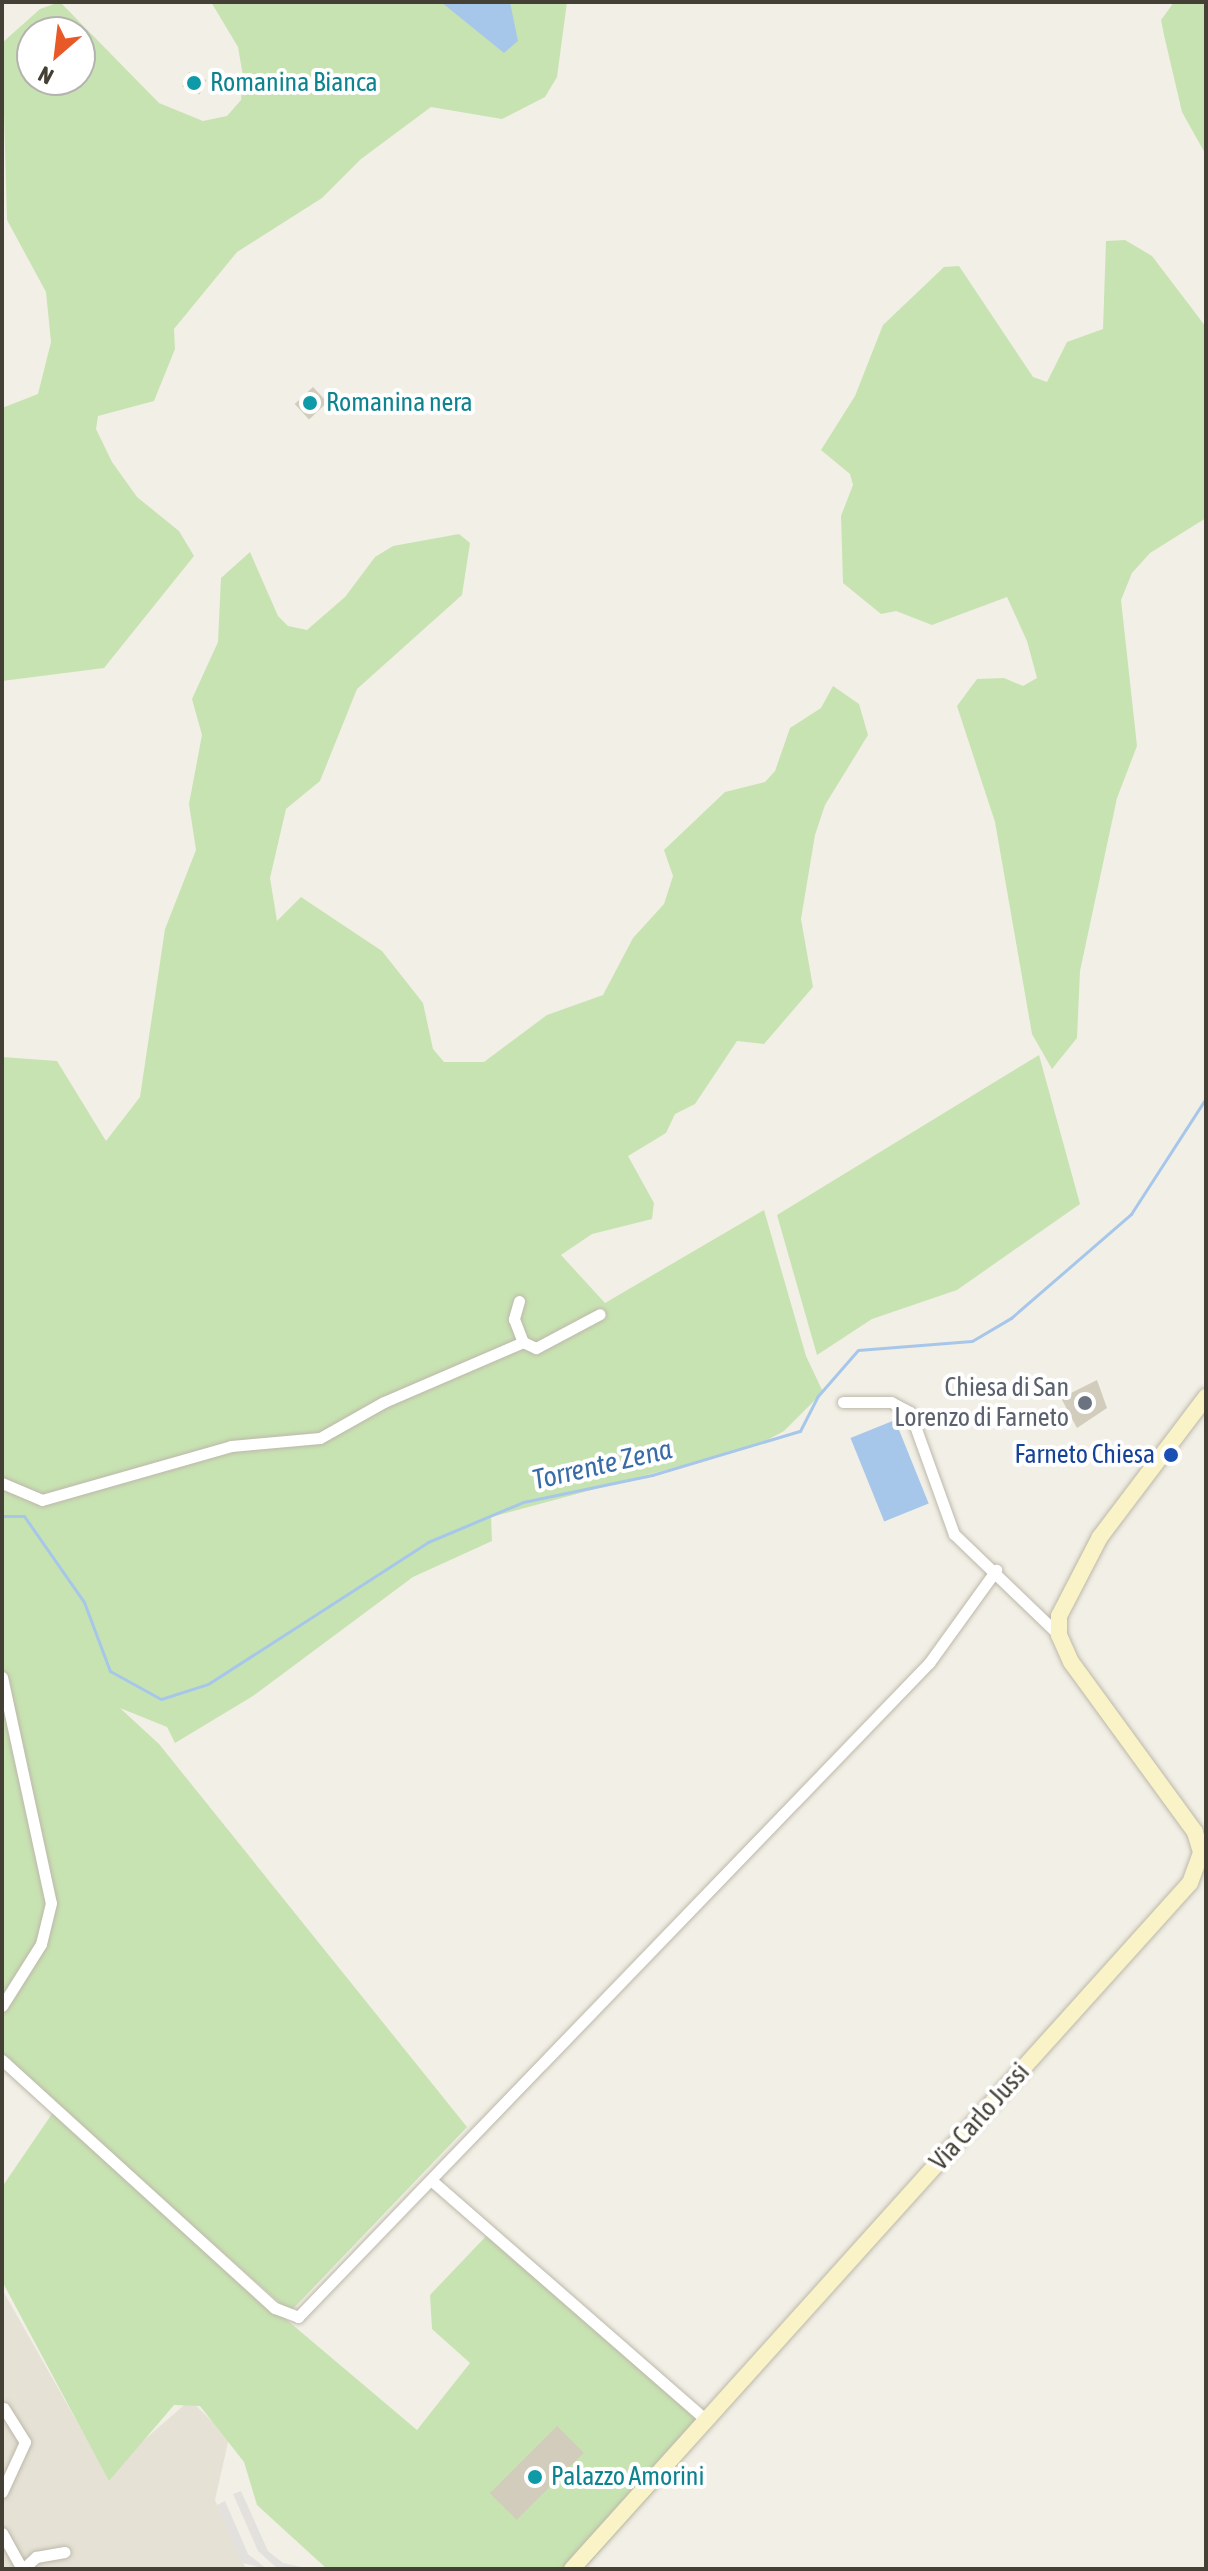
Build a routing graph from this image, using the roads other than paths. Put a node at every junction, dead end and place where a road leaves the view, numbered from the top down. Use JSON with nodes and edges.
{"nodes":[{"id":1,"x":519,"y":1301,"type":"dead end"},
{"id":2,"x":600,"y":1314,"type":"dead end"},
{"id":3,"x":523,"y":1342,"type":"junction"},
{"id":4,"x":1206,"y":1397,"type":"edge"},
{"id":5,"x":843,"y":1402,"type":"dead end"},
{"id":6,"x":2,"y":1483,"type":"edge"},
{"id":7,"x":996,"y":1570,"type":"junction"},
{"id":8,"x":1059,"y":1635,"type":"junction"},
{"id":9,"x":2,"y":1677,"type":"edge"},
{"id":10,"x":2,"y":2006,"type":"edge"},
{"id":11,"x":2,"y":2060,"type":"edge"},
{"id":12,"x":431,"y":2180,"type":"junction"},
{"id":13,"x":4,"y":2408,"type":"edge"},
{"id":14,"x":707,"y":2421,"type":"junction"},
{"id":15,"x":2,"y":2492,"type":"edge"},
{"id":16,"x":2,"y":2533,"type":"edge"},
{"id":17,"x":65,"y":2552,"type":"dead end"},
{"id":18,"x":22,"y":2569,"type":"edge"},
{"id":19,"x":572,"y":2569,"type":"edge"}],
"edges":[{"from":1,"to":3,"type":"street"},
{"from":2,"to":3,"type":"street"},
{"from":3,"to":6,"type":"street"},
{"from":4,"to":8,"type":"street"},
{"from":5,"to":7,"type":"street","name":"Via Carlo Jussi"},
{"from":7,"to":8,"type":"street","name":"Via Carlo Jussi"},
{"from":7,"to":12,"type":"street"},
{"from":8,"to":14,"type":"street","name":"Via Carlo Jussi"},
{"from":9,"to":10,"type":"street"},
{"from":11,"to":12,"type":"street"},
{"from":12,"to":14,"type":"street"},
{"from":13,"to":15,"type":"street"},
{"from":14,"to":19,"type":"street","name":"Via Carlo Jussi"},
{"from":16,"to":18,"type":"street"},
{"from":17,"to":18,"type":"street"}]}
